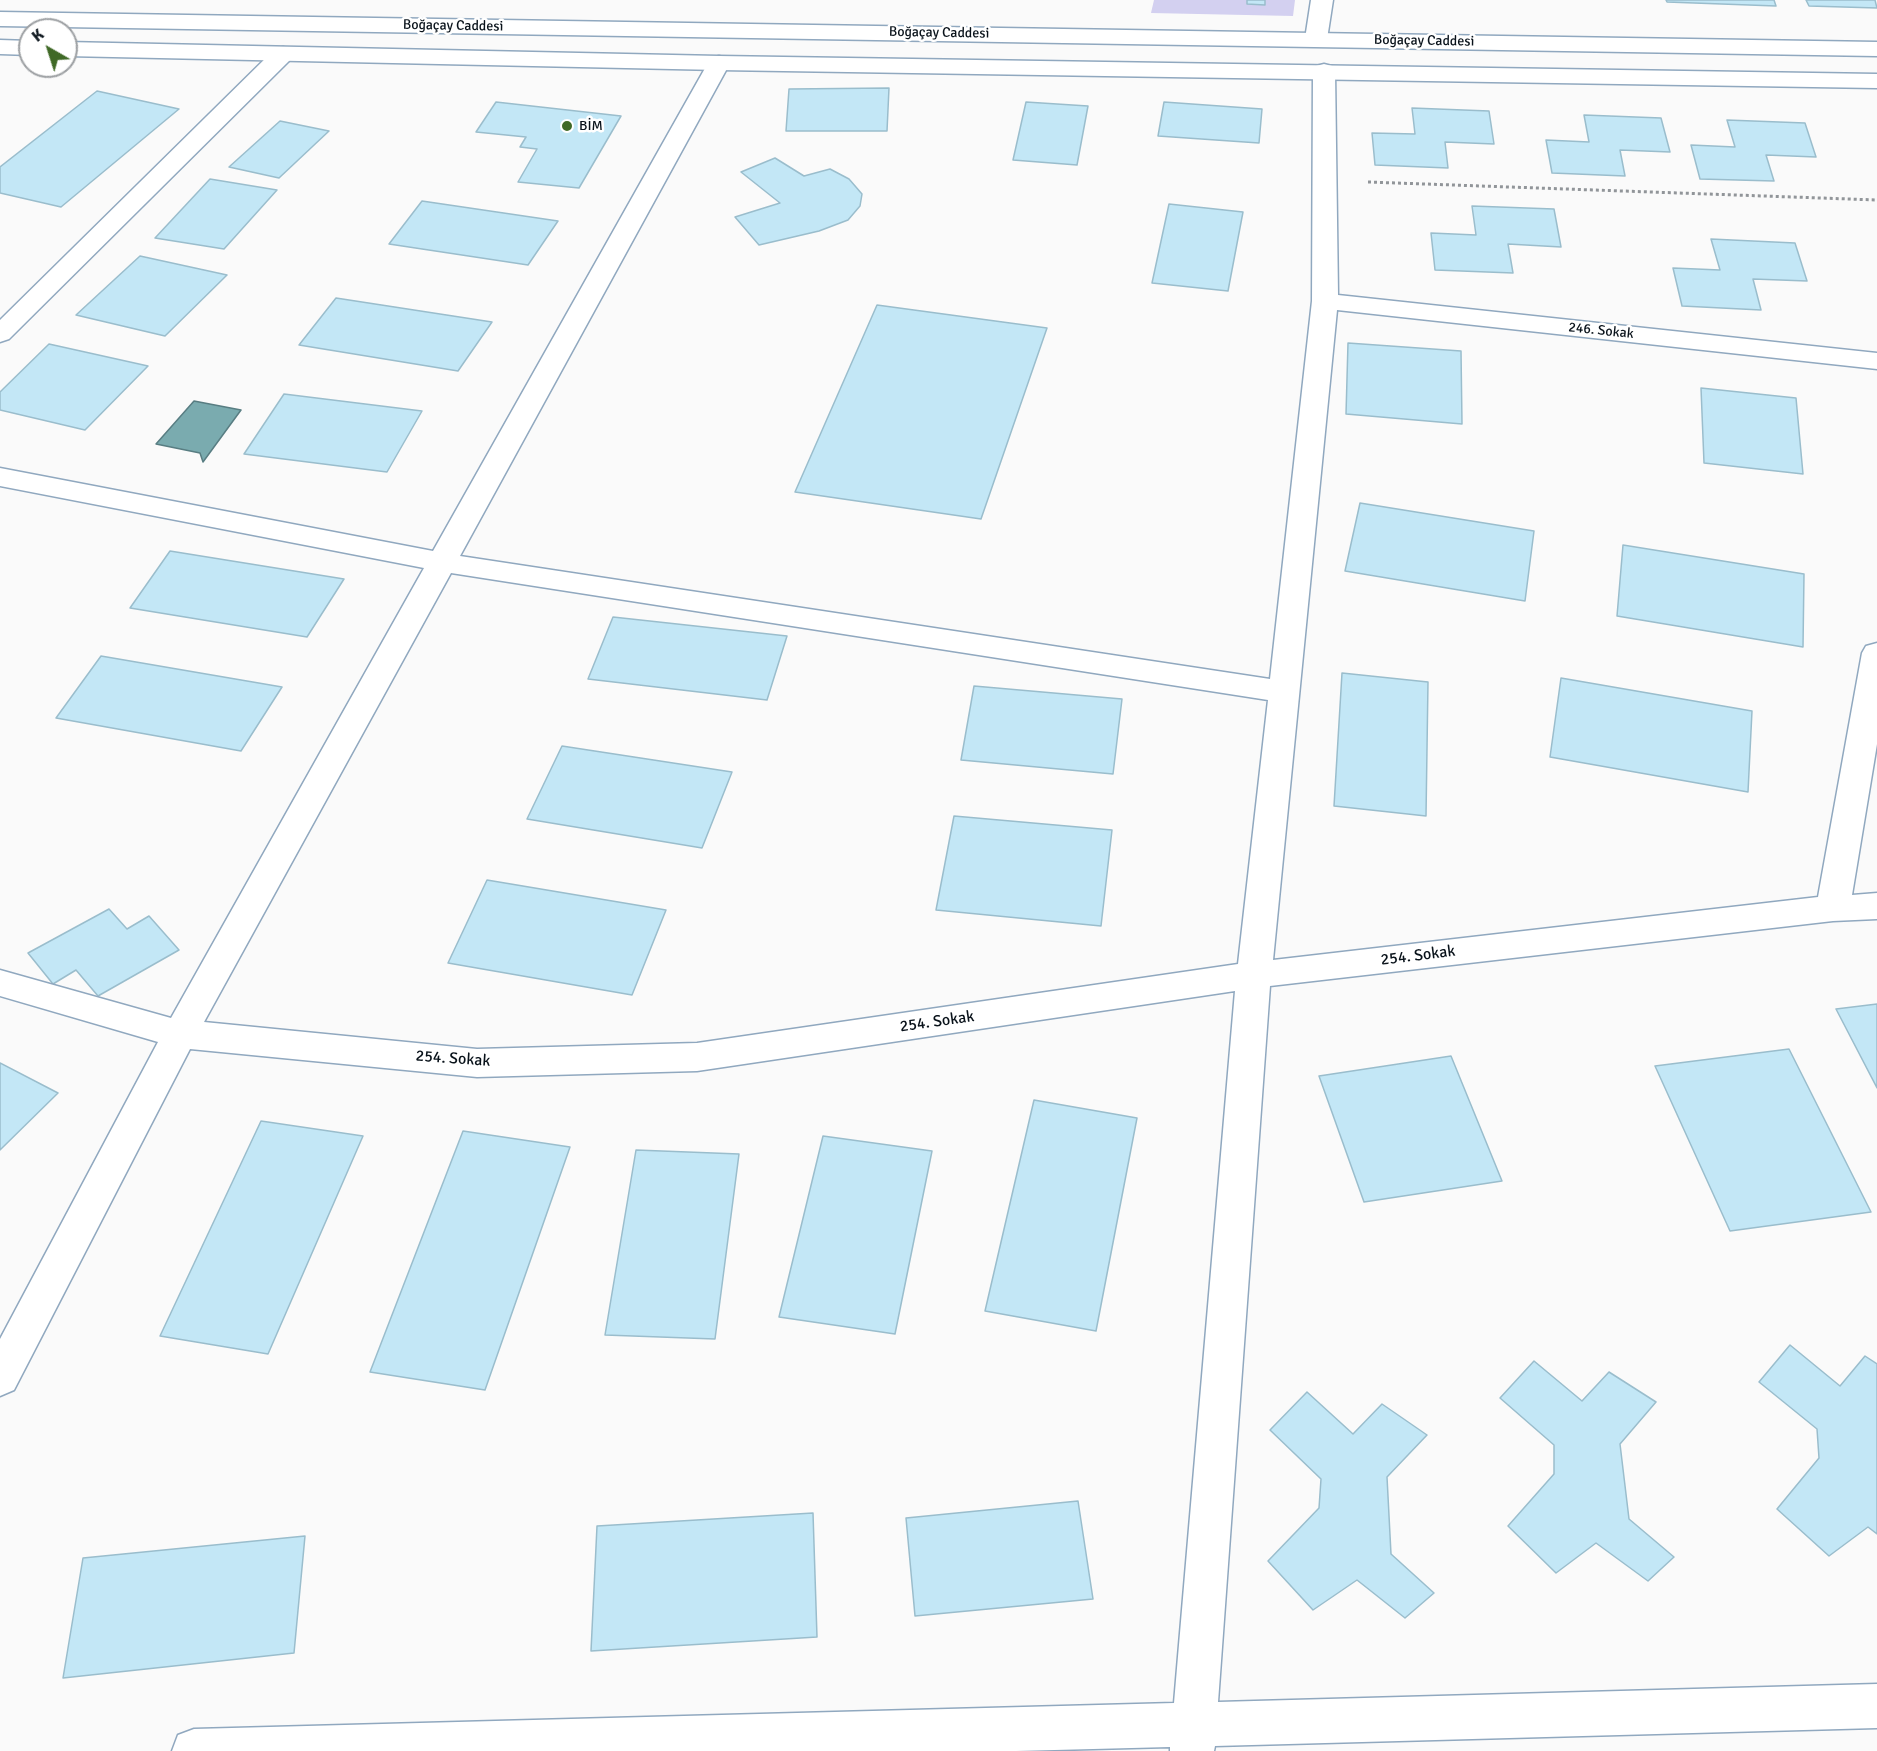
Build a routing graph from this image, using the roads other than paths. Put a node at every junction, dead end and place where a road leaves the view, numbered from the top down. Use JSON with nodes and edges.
{"nodes":[{"id":1,"x":1322,"y":0,"type":"edge"},
{"id":2,"x":0,"y":19,"type":"edge"},
{"id":3,"x":1316,"y":39,"type":"junction"},
{"id":4,"x":0,"y":47,"type":"edge"},
{"id":5,"x":18,"y":48,"type":"edge"},
{"id":6,"x":78,"y":49,"type":"edge"},
{"id":7,"x":1877,"y":49,"type":"edge"},
{"id":8,"x":283,"y":54,"type":"junction"},
{"id":9,"x":719,"y":63,"type":"junction"},
{"id":10,"x":1324,"y":71,"type":"junction"},
{"id":11,"x":1877,"y":81,"type":"edge"},
{"id":12,"x":1325,"y":301,"type":"junction"},
{"id":13,"x":0,"y":334,"type":"edge"},
{"id":14,"x":1877,"y":361,"type":"edge"},
{"id":15,"x":0,"y":477,"type":"edge"},
{"id":16,"x":441,"y":562,"type":"junction"},
{"id":17,"x":1877,"y":653,"type":"edge"},
{"id":18,"x":1283,"y":692,"type":"junction"},
{"id":19,"x":1877,"y":906,"type":"edge"},
{"id":20,"x":1833,"y":908,"type":"junction"},
{"id":21,"x":1254,"y":975,"type":"junction"},
{"id":22,"x":0,"y":983,"type":"edge"},
{"id":23,"x":180,"y":1034,"type":"junction"},
{"id":24,"x":0,"y":1378,"type":"edge"},
{"id":25,"x":1877,"y":1706,"type":"edge"},
{"id":26,"x":1194,"y":1738,"type":"edge"},
{"id":27,"x":194,"y":1751,"type":"edge"}],
"edges":[{"from":1,"to":3,"type":"street"},
{"from":2,"to":3,"type":"street","name":"Boğaçay Caddesi"},
{"from":3,"to":7,"type":"street","name":"Boğaçay Caddesi"},
{"from":4,"to":5,"type":"street"},
{"from":6,"to":8,"type":"street","name":"Boğaçay Caddesi"},
{"from":8,"to":9,"type":"street","name":"Boğaçay Caddesi"},
{"from":8,"to":13,"type":"street"},
{"from":9,"to":10,"type":"street","name":"Boğaçay Caddesi"},
{"from":9,"to":16,"type":"street"},
{"from":10,"to":11,"type":"street","name":"Boğaçay Caddesi"},
{"from":10,"to":12,"type":"street"},
{"from":12,"to":14,"type":"street","name":"246. Sokak"},
{"from":12,"to":18,"type":"street"},
{"from":15,"to":16,"type":"street"},
{"from":16,"to":18,"type":"street"},
{"from":16,"to":23,"type":"street"},
{"from":17,"to":20,"type":"street"},
{"from":18,"to":21,"type":"street"},
{"from":19,"to":20,"type":"street","name":"254. Sokak"},
{"from":20,"to":21,"type":"street","name":"254. Sokak"},
{"from":21,"to":23,"type":"street","name":"254. Sokak"},
{"from":21,"to":26,"type":"street"},
{"from":22,"to":23,"type":"street","name":"254. Sokak"},
{"from":23,"to":24,"type":"street"},
{"from":25,"to":26,"type":"street"},
{"from":26,"to":27,"type":"street"}]}
